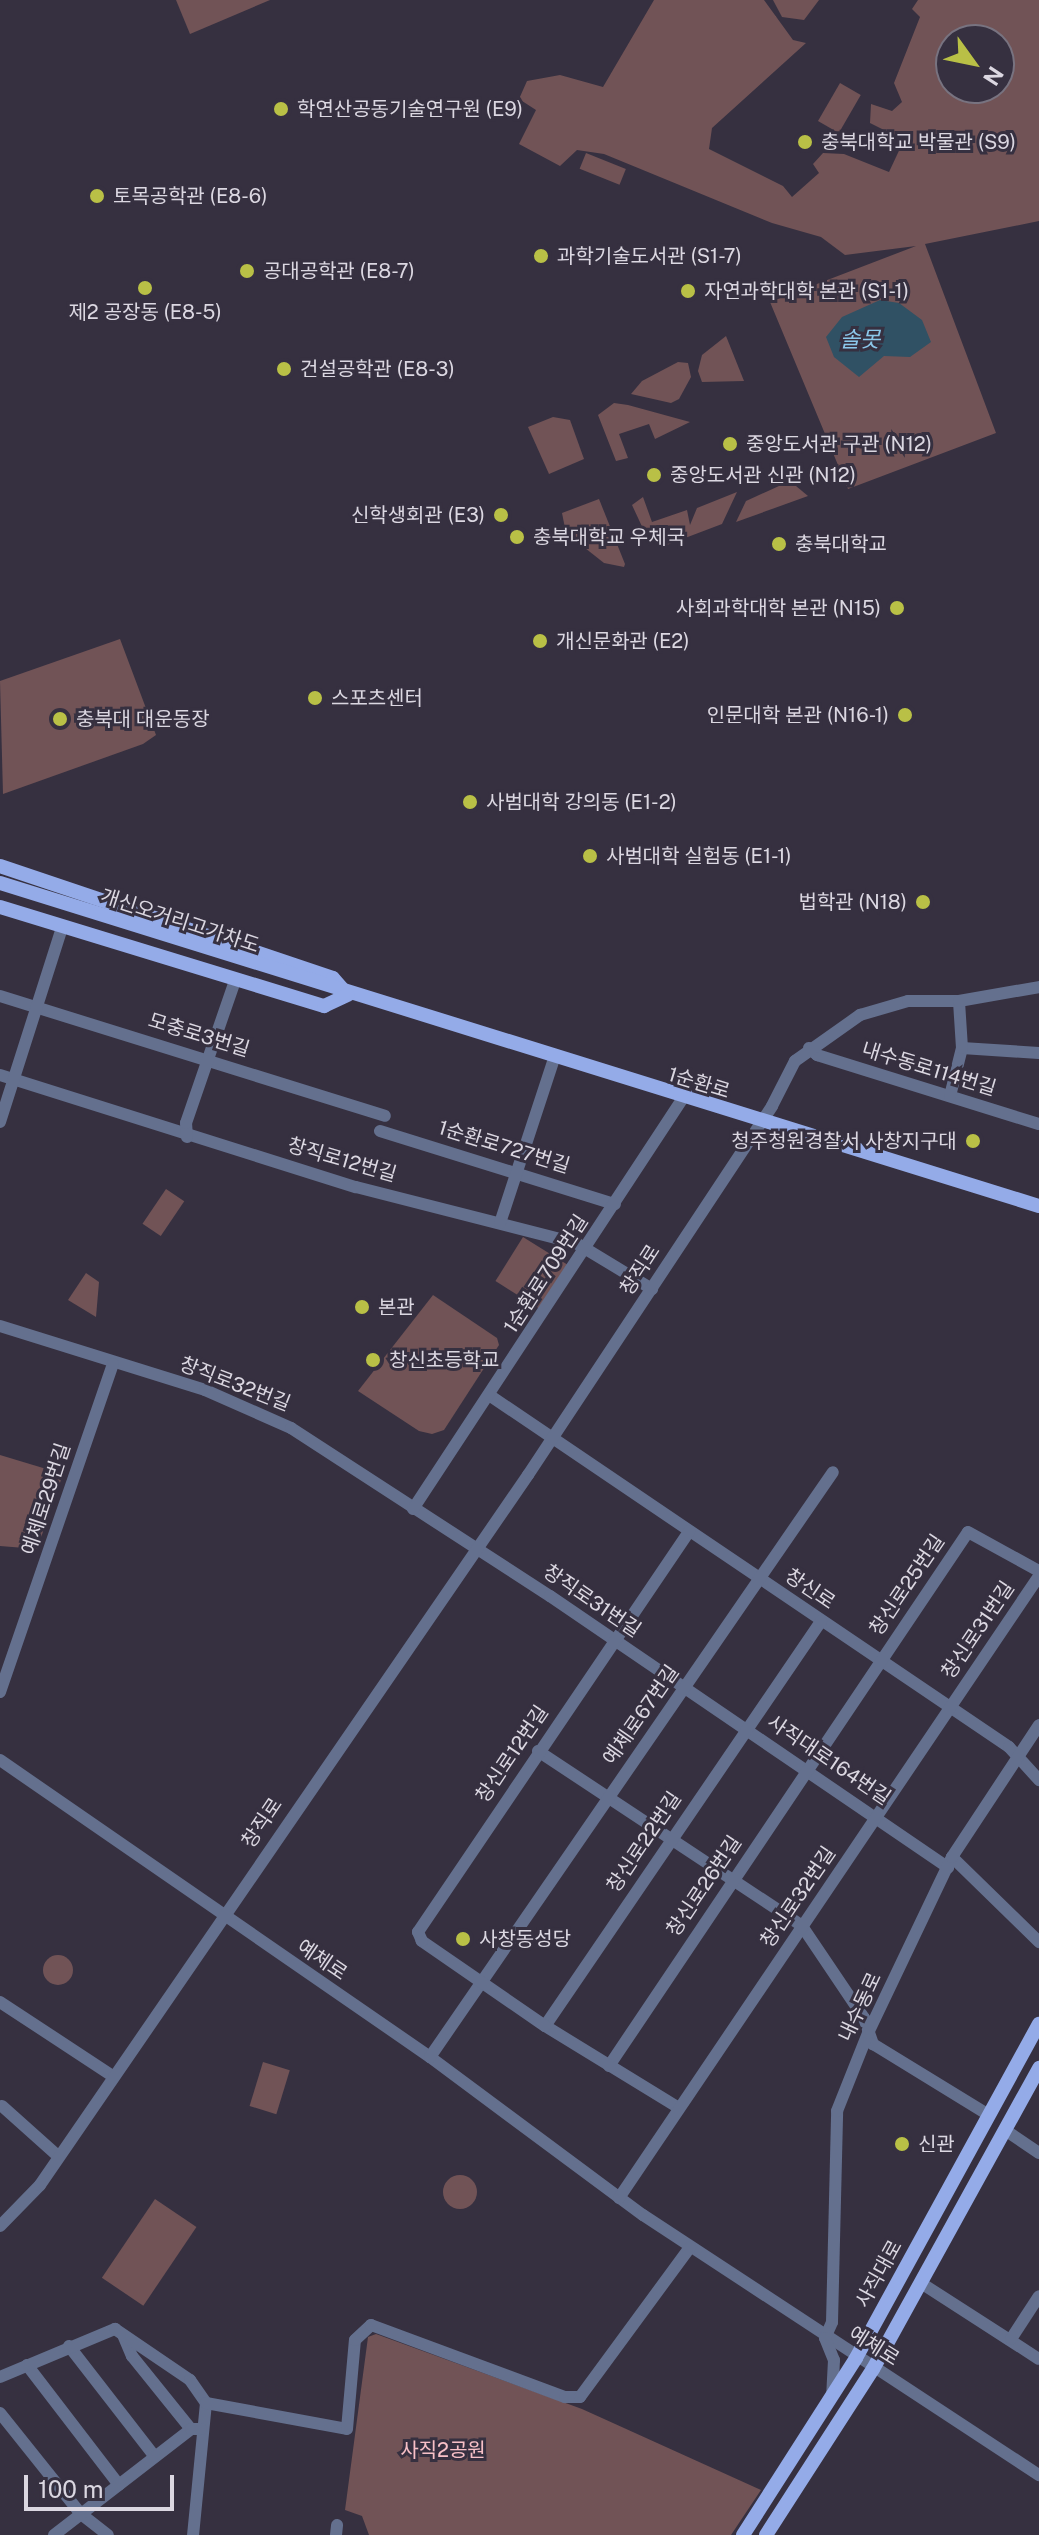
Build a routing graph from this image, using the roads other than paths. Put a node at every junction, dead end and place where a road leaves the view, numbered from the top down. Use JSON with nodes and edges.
{"nodes":[{"id":1,"x":0,"y":866,"type":"edge"},
{"id":2,"x":0,"y":883,"type":"edge"},
{"id":3,"x":0,"y":907,"type":"edge"},
{"id":4,"x":62,"y":928,"type":"junction"},
{"id":5,"x":235,"y":981,"type":"junction"},
{"id":6,"x":1039,"y":987,"type":"edge"},
{"id":7,"x":348,"y":995,"type":"junction"},
{"id":8,"x":0,"y":996,"type":"edge"},
{"id":9,"x":959,"y":1001,"type":"junction"},
{"id":10,"x":36,"y":1006,"type":"junction"},
{"id":11,"x":809,"y":1048,"type":"junction"},
{"id":12,"x":962,"y":1048,"type":"junction"},
{"id":13,"x":1039,"y":1053,"type":"edge"},
{"id":14,"x":209,"y":1059,"type":"junction"},
{"id":15,"x":554,"y":1059,"type":"junction"},
{"id":16,"x":0,"y":1075,"type":"edge"},
{"id":17,"x":15,"y":1079,"type":"junction"},
{"id":18,"x":950,"y":1096,"type":"junction"},
{"id":19,"x":682,"y":1099,"type":"junction"},
{"id":20,"x":385,"y":1116,"type":"dead end"},
{"id":21,"x":0,"y":1122,"type":"edge"},
{"id":22,"x":758,"y":1122,"type":"junction"},
{"id":23,"x":1039,"y":1124,"type":"edge"},
{"id":24,"x":380,"y":1131,"type":"dead end"},
{"id":25,"x":187,"y":1137,"type":"junction"},
{"id":26,"x":518,"y":1171,"type":"junction"},
{"id":27,"x":615,"y":1204,"type":"junction"},
{"id":28,"x":1039,"y":1206,"type":"edge"},
{"id":29,"x":500,"y":1223,"type":"junction"},
{"id":30,"x":587,"y":1248,"type":"junction"},
{"id":31,"x":652,"y":1289,"type":"junction"},
{"id":32,"x":0,"y":1326,"type":"edge"},
{"id":33,"x":113,"y":1364,"type":"junction"},
{"id":34,"x":489,"y":1395,"type":"junction"},
{"id":35,"x":552,"y":1438,"type":"junction"},
{"id":36,"x":833,"y":1472,"type":"dead end"},
{"id":37,"x":413,"y":1509,"type":"junction"},
{"id":38,"x":689,"y":1531,"type":"junction"},
{"id":39,"x":476,"y":1548,"type":"junction"},
{"id":40,"x":1039,"y":1573,"type":"edge"},
{"id":41,"x":759,"y":1579,"type":"junction"},
{"id":42,"x":821,"y":1621,"type":"junction"},
{"id":43,"x":612,"y":1639,"type":"junction"},
{"id":44,"x":880,"y":1661,"type":"junction"},
{"id":45,"x":684,"y":1689,"type":"junction"},
{"id":46,"x":0,"y":1692,"type":"edge"},
{"id":47,"x":950,"y":1707,"type":"junction"},
{"id":48,"x":1039,"y":1725,"type":"edge"},
{"id":49,"x":747,"y":1728,"type":"junction"},
{"id":50,"x":538,"y":1751,"type":"junction"},
{"id":51,"x":1016,"y":1757,"type":"junction"},
{"id":52,"x":0,"y":1760,"type":"edge"},
{"id":53,"x":807,"y":1769,"type":"junction"},
{"id":54,"x":1039,"y":1780,"type":"edge"},
{"id":55,"x":609,"y":1796,"type":"junction"},
{"id":56,"x":876,"y":1816,"type":"junction"},
{"id":57,"x":672,"y":1836,"type":"junction"},
{"id":58,"x":950,"y":1862,"type":"junction"},
{"id":59,"x":733,"y":1879,"type":"junction"},
{"id":60,"x":223,"y":1917,"type":"junction"},
{"id":61,"x":802,"y":1926,"type":"junction"},
{"id":62,"x":1039,"y":1942,"type":"edge"},
{"id":63,"x":482,"y":1983,"type":"junction"},
{"id":64,"x":0,"y":2002,"type":"edge"},
{"id":65,"x":1039,"y":2024,"type":"edge"},
{"id":66,"x":545,"y":2026,"type":"junction"},
{"id":67,"x":868,"y":2033,"type":"junction"},
{"id":68,"x":430,"y":2057,"type":"junction"},
{"id":69,"x":609,"y":2066,"type":"junction"},
{"id":70,"x":1039,"y":2068,"type":"edge"},
{"id":71,"x":114,"y":2077,"type":"junction"},
{"id":72,"x":2,"y":2106,"type":"dead end"},
{"id":73,"x":679,"y":2108,"type":"junction"},
{"id":74,"x":989,"y":2115,"type":"junction"},
{"id":75,"x":1005,"y":2130,"type":"junction"},
{"id":76,"x":1039,"y":2153,"type":"edge"},
{"id":77,"x":58,"y":2156,"type":"junction"},
{"id":78,"x":619,"y":2198,"type":"junction"},
{"id":79,"x":0,"y":2226,"type":"edge"},
{"id":80,"x":690,"y":2247,"type":"junction"},
{"id":81,"x":921,"y":2283,"type":"junction"},
{"id":82,"x":1039,"y":2296,"type":"edge"},
{"id":83,"x":121,"y":2332,"type":"junction"},
{"id":84,"x":825,"y":2338,"type":"junction"},
{"id":85,"x":1011,"y":2339,"type":"junction"},
{"id":86,"x":69,"y":2346,"type":"junction"},
{"id":87,"x":856,"y":2358,"type":"junction"},
{"id":88,"x":1039,"y":2359,"type":"edge"},
{"id":89,"x":27,"y":2365,"type":"junction"},
{"id":90,"x":873,"y":2369,"type":"junction"},
{"id":91,"x":0,"y":2377,"type":"edge"},
{"id":92,"x":832,"y":2396,"type":"junction"},
{"id":93,"x":205,"y":2399,"type":"junction"},
{"id":94,"x":0,"y":2413,"type":"edge"},
{"id":95,"x":196,"y":2429,"type":"junction"},
{"id":96,"x":155,"y":2457,"type":"junction"},
{"id":97,"x":1037,"y":2470,"type":"edge"},
{"id":98,"x":119,"y":2485,"type":"junction"},
{"id":99,"x":81,"y":2514,"type":"junction"},
{"id":100,"x":54,"y":2535,"type":"edge"},
{"id":101,"x":108,"y":2535,"type":"edge"},
{"id":102,"x":193,"y":2535,"type":"edge"},
{"id":103,"x":743,"y":2535,"type":"edge"},
{"id":104,"x":766,"y":2535,"type":"edge"}],
"edges":[{"from":1,"to":7,"type":"main road"},
{"from":2,"to":7,"type":"main road","name":"개신오거리고가차도"},
{"from":3,"to":4,"type":"main road"},
{"from":4,"to":5,"type":"main road"},
{"from":4,"to":10,"type":"street"},
{"from":5,"to":7,"type":"main road"},
{"from":5,"to":14,"type":"street"},
{"from":6,"to":9,"type":"street","name":"창직로"},
{"from":7,"to":15,"type":"main road","name":"1순환로"},
{"from":8,"to":10,"type":"street","name":"모충로3번길"},
{"from":9,"to":11,"type":"street","name":"창직로"},
{"from":9,"to":12,"type":"street"},
{"from":10,"to":14,"type":"street","name":"모충로3번길"},
{"from":10,"to":17,"type":"street"},
{"from":11,"to":18,"type":"street","name":"내수동로114번길"},
{"from":11,"to":22,"type":"street","name":"창직로"},
{"from":12,"to":13,"type":"street"},
{"from":12,"to":18,"type":"street"},
{"from":14,"to":20,"type":"street","name":"모충로3번길"},
{"from":14,"to":25,"type":"street"},
{"from":15,"to":19,"type":"main road","name":"1순환로"},
{"from":15,"to":26,"type":"street"},
{"from":16,"to":17,"type":"street","name":"창직로12번길"},
{"from":17,"to":21,"type":"street"},
{"from":17,"to":25,"type":"street","name":"창직로12번길"},
{"from":18,"to":23,"type":"street","name":"내수동로114번길"},
{"from":19,"to":22,"type":"main road","name":"1순환로"},
{"from":19,"to":27,"type":"street","name":"1순환로709번길"},
{"from":22,"to":28,"type":"main road","name":"1순환로"},
{"from":22,"to":31,"type":"street","name":"창직로"},
{"from":24,"to":26,"type":"street","name":"1순환로727번길"},
{"from":25,"to":29,"type":"street","name":"창직로12번길"},
{"from":26,"to":27,"type":"street","name":"1순환로727번길"},
{"from":26,"to":29,"type":"street"},
{"from":27,"to":30,"type":"street","name":"1순환로709번길"},
{"from":29,"to":30,"type":"street","name":"창직로12번길"},
{"from":30,"to":31,"type":"street","name":"창직로12번길"},
{"from":30,"to":34,"type":"street","name":"1순환로709번길"},
{"from":31,"to":35,"type":"street","name":"창직로"},
{"from":32,"to":33,"type":"street","name":"창직로32번길"},
{"from":33,"to":37,"type":"street","name":"창직로32번길"},
{"from":33,"to":46,"type":"street","name":"예체로29번길"},
{"from":34,"to":35,"type":"street"},
{"from":34,"to":37,"type":"street","name":"1순환로709번길"},
{"from":35,"to":38,"type":"street","name":"창신로"},
{"from":35,"to":39,"type":"street","name":"창직로"},
{"from":36,"to":41,"type":"street","name":"예체로67번길"},
{"from":37,"to":39,"type":"street","name":"창직로32번길"},
{"from":38,"to":41,"type":"street","name":"창신로"},
{"from":38,"to":43,"type":"street","name":"창신로12번길"},
{"from":39,"to":43,"type":"street","name":"창직로31번길"},
{"from":39,"to":60,"type":"street","name":"창직로"},
{"from":40,"to":44,"type":"street","name":"창신로25번길"},
{"from":40,"to":47,"type":"street","name":"창신로31번길"},
{"from":41,"to":42,"type":"street","name":"창신로"},
{"from":41,"to":45,"type":"street","name":"예체로67번길"},
{"from":42,"to":44,"type":"street","name":"창신로"},
{"from":42,"to":49,"type":"street","name":"창신로22번길"},
{"from":43,"to":45,"type":"street","name":"창직로31번길"},
{"from":43,"to":50,"type":"street","name":"창신로12번길"},
{"from":44,"to":47,"type":"street","name":"창신로"},
{"from":44,"to":53,"type":"street","name":"창신로26번길"},
{"from":45,"to":49,"type":"street","name":"사직대로164번길"},
{"from":45,"to":55,"type":"street","name":"예체로67번길"},
{"from":47,"to":51,"type":"street","name":"창신로"},
{"from":47,"to":56,"type":"street","name":"창신로32번길"},
{"from":48,"to":51,"type":"street","name":"내수동로"},
{"from":49,"to":53,"type":"street","name":"사직대로164번길"},
{"from":49,"to":57,"type":"street","name":"창신로22번길"},
{"from":50,"to":55,"type":"street"},
{"from":50,"to":63,"type":"street","name":"창신로12번길"},
{"from":51,"to":54,"type":"street","name":"창신로"},
{"from":51,"to":58,"type":"street","name":"내수동로"},
{"from":52,"to":60,"type":"street","name":"예체로"},
{"from":53,"to":56,"type":"street","name":"사직대로164번길"},
{"from":53,"to":59,"type":"street","name":"창신로26번길"},
{"from":55,"to":57,"type":"street"},
{"from":55,"to":63,"type":"street","name":"예체로67번길"},
{"from":56,"to":58,"type":"street","name":"사직대로164번길"},
{"from":56,"to":61,"type":"street","name":"창신로32번길"},
{"from":57,"to":59,"type":"street"},
{"from":57,"to":66,"type":"street","name":"창신로22번길"},
{"from":58,"to":62,"type":"street","name":"사직대로164번길"},
{"from":58,"to":67,"type":"street","name":"내수동로"},
{"from":59,"to":61,"type":"street"},
{"from":59,"to":69,"type":"street","name":"창신로26번길"},
{"from":60,"to":68,"type":"street","name":"예체로"},
{"from":60,"to":71,"type":"street","name":"창직로"},
{"from":61,"to":67,"type":"street"},
{"from":61,"to":73,"type":"street","name":"창신로32번길"},
{"from":63,"to":66,"type":"street"},
{"from":63,"to":68,"type":"street","name":"예체로67번길"},
{"from":64,"to":71,"type":"street"},
{"from":65,"to":74,"type":"main road","name":"사직대로"},
{"from":66,"to":69,"type":"street"},
{"from":67,"to":74,"type":"street"},
{"from":67,"to":84,"type":"street","name":"내수동로"},
{"from":68,"to":78,"type":"street","name":"예체로"},
{"from":69,"to":73,"type":"street"},
{"from":70,"to":75,"type":"main road","name":"사직대로"},
{"from":71,"to":77,"type":"street","name":"창직로"},
{"from":72,"to":77,"type":"street"},
{"from":73,"to":78,"type":"street"},
{"from":74,"to":87,"type":"main road","name":"사직대로"},
{"from":75,"to":76,"type":"street"},
{"from":75,"to":81,"type":"main road","name":"사직대로"},
{"from":77,"to":79,"type":"street","name":"창직로"},
{"from":78,"to":80,"type":"street","name":"예체로"},
{"from":80,"to":84,"type":"street","name":"예체로"},
{"from":80,"to":93,"type":"street"},
{"from":81,"to":85,"type":"street"},
{"from":81,"to":90,"type":"main road","name":"사직대로"},
{"from":82,"to":85,"type":"street"},
{"from":83,"to":86,"type":"street"},
{"from":83,"to":93,"type":"street"},
{"from":83,"to":95,"type":"street"},
{"from":84,"to":87,"type":"street","name":"예체로"},
{"from":84,"to":92,"type":"street"},
{"from":85,"to":88,"type":"street"},
{"from":86,"to":89,"type":"street"},
{"from":86,"to":96,"type":"street"},
{"from":87,"to":90,"type":"street","name":"예체로"},
{"from":87,"to":92,"type":"main road","name":"사직대로"},
{"from":89,"to":91,"type":"street"},
{"from":89,"to":98,"type":"street"},
{"from":90,"to":97,"type":"street","name":"예체로"},
{"from":90,"to":104,"type":"main road","name":"사직대로"},
{"from":92,"to":103,"type":"main road","name":"사직대로"},
{"from":93,"to":95,"type":"street"},
{"from":94,"to":99,"type":"street"},
{"from":95,"to":96,"type":"street"},
{"from":95,"to":102,"type":"street"},
{"from":96,"to":98,"type":"street"},
{"from":98,"to":99,"type":"street"},
{"from":99,"to":100,"type":"street"},
{"from":99,"to":101,"type":"street"}]}
